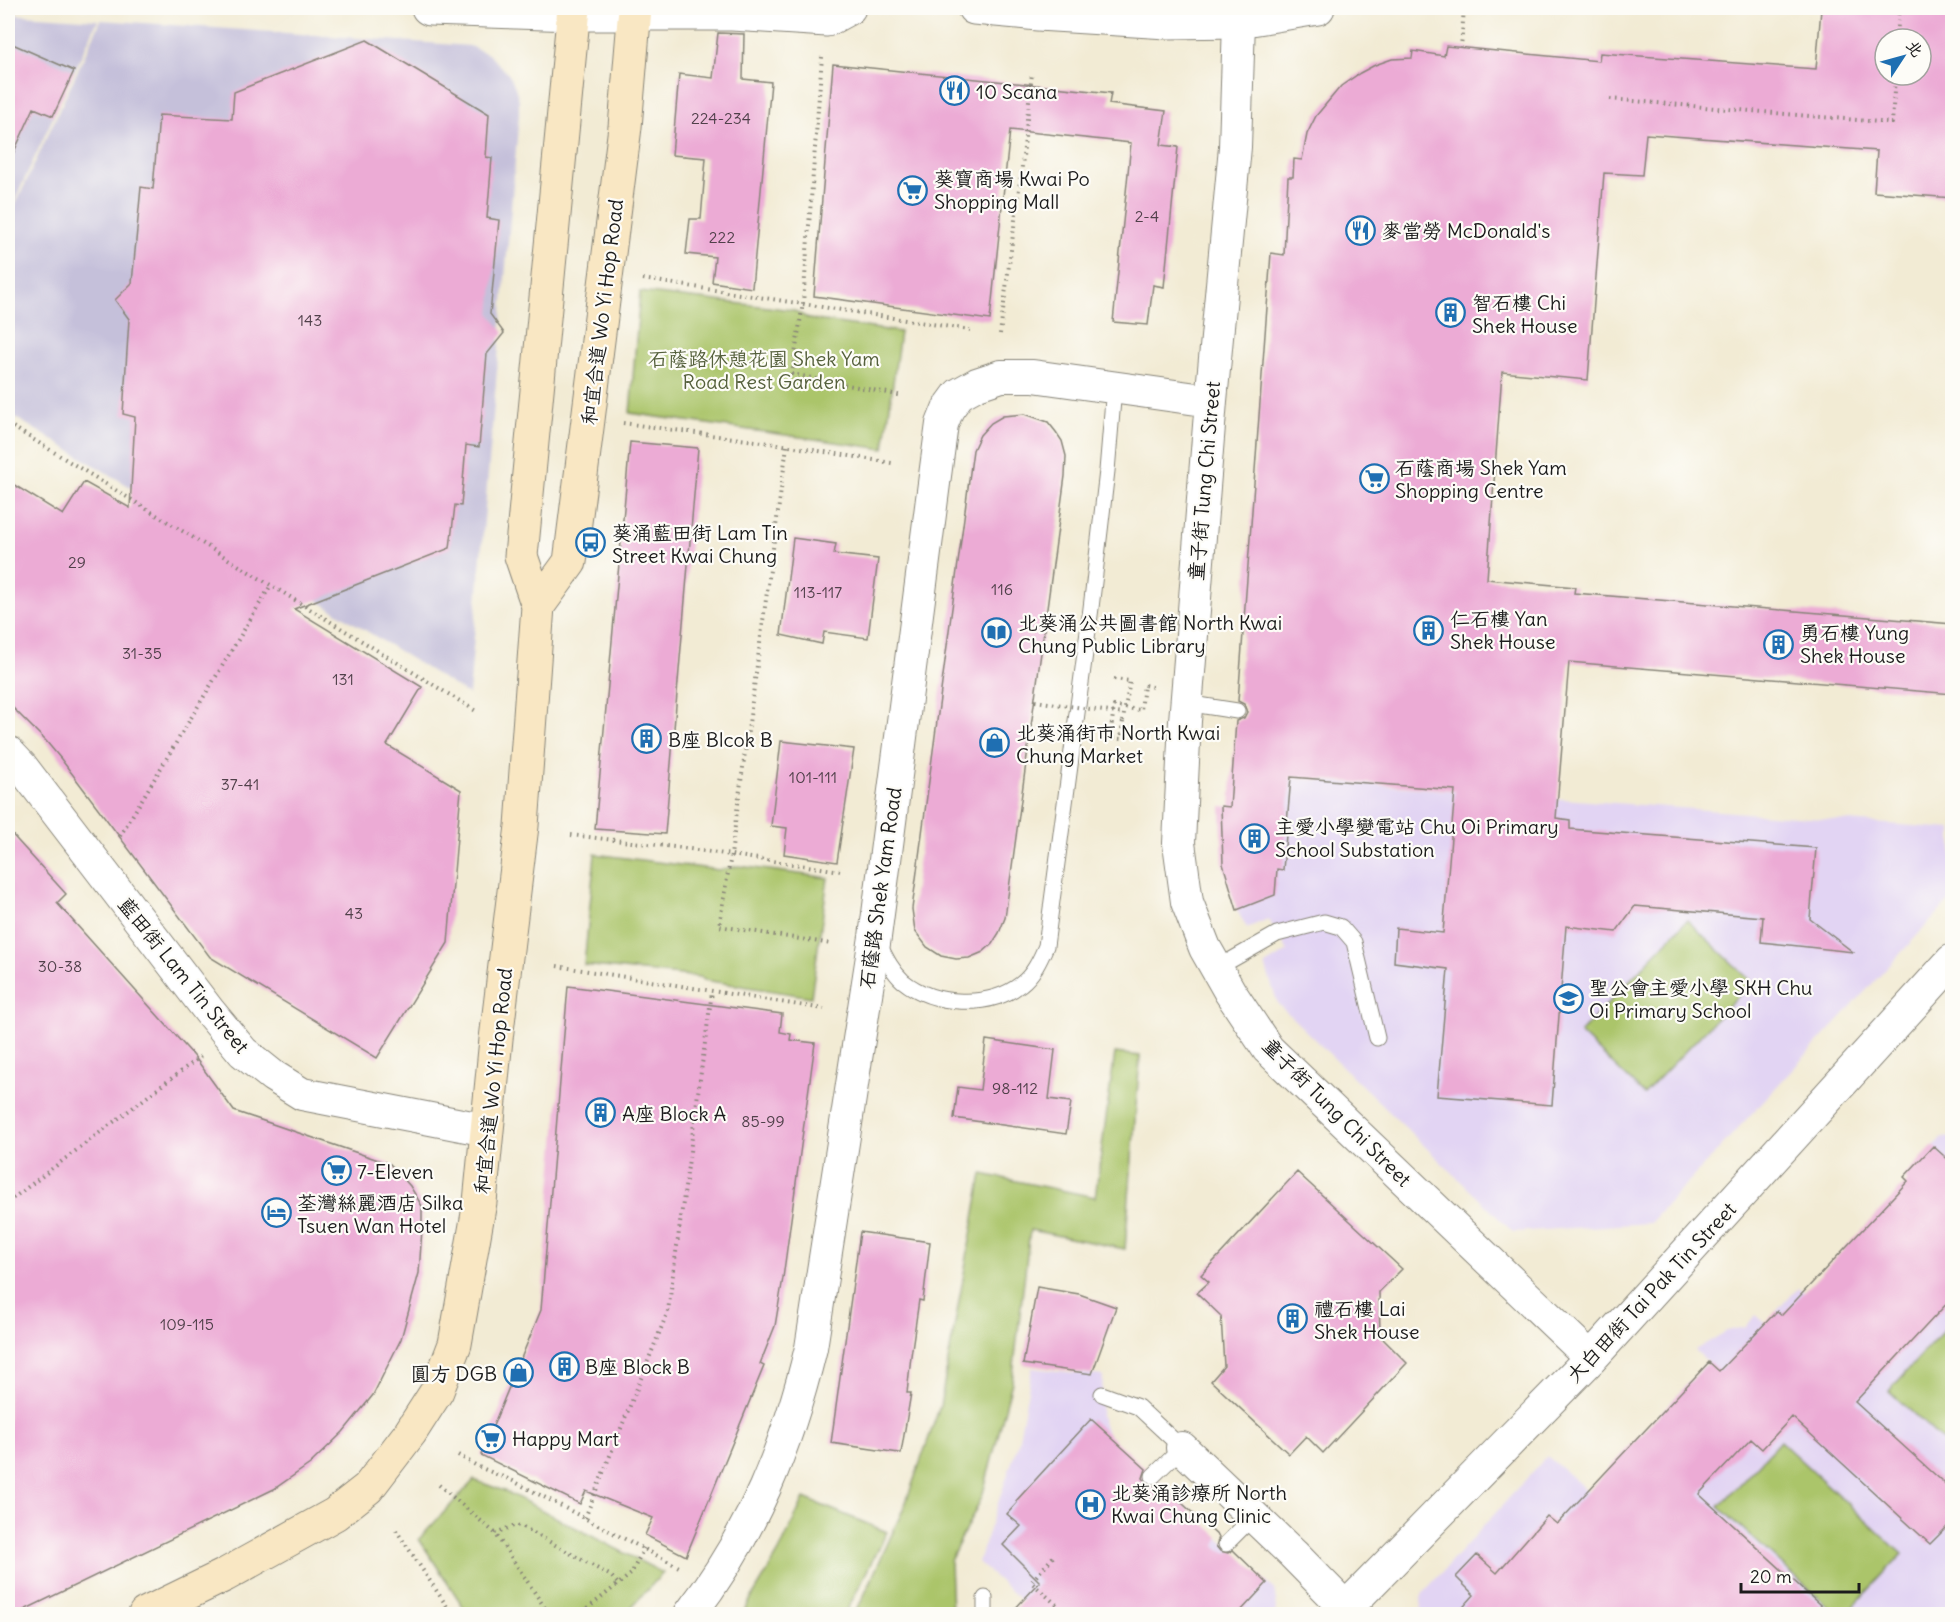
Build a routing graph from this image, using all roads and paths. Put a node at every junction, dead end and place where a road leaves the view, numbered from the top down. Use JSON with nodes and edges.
{"nodes":[{"id":1,"x":428,"y":8,"type":"edge"},
{"id":2,"x":849,"y":8,"type":"edge"},
{"id":3,"x":974,"y":8,"type":"edge"},
{"id":4,"x":1317,"y":8,"type":"edge"},
{"id":5,"x":1464,"y":8,"type":"edge"},
{"id":6,"x":635,"y":10,"type":"edge"},
{"id":7,"x":574,"y":11,"type":"edge"},
{"id":8,"x":1953,"y":12,"type":"edge"},
{"id":9,"x":1239,"y":21,"type":"junction"},
{"id":10,"x":1898,"y":27,"type":"edge"},
{"id":11,"x":1461,"y":48,"type":"dead end"},
{"id":12,"x":822,"y":50,"type":"dead end"},
{"id":13,"x":1032,"y":73,"type":"dead end"},
{"id":14,"x":1894,"y":87,"type":"edge"},
{"id":15,"x":1610,"y":99,"type":"dead end"},
{"id":16,"x":642,"y":279,"type":"dead end"},
{"id":17,"x":803,"y":303,"type":"junction"},
{"id":18,"x":970,"y":330,"type":"dead end"},
{"id":19,"x":1000,"y":334,"type":"dead end"},
{"id":20,"x":1114,"y":388,"type":"junction"},
{"id":21,"x":903,"y":396,"type":"dead end"},
{"id":22,"x":1211,"y":401,"type":"junction"},
{"id":23,"x":615,"y":422,"type":"dead end"},
{"id":24,"x":8,"y":424,"type":"edge"},
{"id":25,"x":787,"y":446,"type":"junction"},
{"id":26,"x":892,"y":463,"type":"dead end"},
{"id":27,"x":271,"y":585,"type":"junction"},
{"id":28,"x":538,"y":606,"type":"junction"},
{"id":29,"x":1114,"y":679,"type":"dead end"},
{"id":30,"x":1153,"y":687,"type":"dead end"},
{"id":31,"x":1035,"y":701,"type":"dead end"},
{"id":32,"x":1186,"y":703,"type":"junction"},
{"id":33,"x":1125,"y":708,"type":"junction"},
{"id":34,"x":476,"y":711,"type":"dead end"},
{"id":35,"x":1237,"y":711,"type":"dead end"},
{"id":36,"x":8,"y":752,"type":"edge"},
{"id":37,"x":571,"y":835,"type":"dead end"},
{"id":38,"x":116,"y":843,"type":"dead end"},
{"id":39,"x":731,"y":855,"type":"junction"},
{"id":40,"x":841,"y":871,"type":"dead end"},
{"id":41,"x":875,"y":937,"type":"junction"},
{"id":42,"x":832,"y":944,"type":"dead end"},
{"id":43,"x":1953,"y":961,"type":"edge"},
{"id":44,"x":557,"y":966,"type":"dead end"},
{"id":45,"x":1217,"y":968,"type":"junction"},
{"id":46,"x":712,"y":992,"type":"junction"},
{"id":47,"x":824,"y":1009,"type":"dead end"},
{"id":48,"x":1377,"y":1038,"type":"dead end"},
{"id":49,"x":203,"y":1054,"type":"dead end"},
{"id":50,"x":487,"y":1130,"type":"junction"},
{"id":51,"x":8,"y":1202,"type":"edge"},
{"id":52,"x":1591,"y":1358,"type":"junction"},
{"id":53,"x":1102,"y":1394,"type":"dead end"},
{"id":54,"x":1182,"y":1448,"type":"junction"},
{"id":55,"x":458,"y":1455,"type":"dead end"},
{"id":56,"x":1153,"y":1476,"type":"dead end"},
{"id":57,"x":439,"y":1485,"type":"dead end"},
{"id":58,"x":1253,"y":1517,"type":"junction"},
{"id":59,"x":585,"y":1518,"type":"junction"},
{"id":60,"x":396,"y":1530,"type":"dead end"},
{"id":61,"x":495,"y":1533,"type":"junction"},
{"id":62,"x":1226,"y":1544,"type":"dead end"},
{"id":63,"x":644,"y":1548,"type":"junction"},
{"id":64,"x":1053,"y":1557,"type":"dead end"},
{"id":65,"x":682,"y":1569,"type":"dead end"},
{"id":66,"x":619,"y":1585,"type":"junction"},
{"id":67,"x":985,"y":1598,"type":"dead end"},
{"id":68,"x":1346,"y":1612,"type":"edge"},
{"id":69,"x":144,"y":1614,"type":"edge"},
{"id":70,"x":452,"y":1614,"type":"edge"},
{"id":71,"x":549,"y":1614,"type":"edge"},
{"id":72,"x":584,"y":1614,"type":"edge"},
{"id":73,"x":690,"y":1614,"type":"edge"},
{"id":74,"x":985,"y":1614,"type":"edge"},
{"id":75,"x":1067,"y":1614,"type":"edge"}],
"edges":[{"from":1,"to":7,"type":"street"},
{"from":2,"to":6,"type":"street"},
{"from":3,"to":9,"type":"street"},
{"from":4,"to":9,"type":"street"},
{"from":5,"to":11,"type":"path"},
{"from":6,"to":7,"type":"street"},
{"from":6,"to":28,"type":"main road","name":"和宜合道 Wo Yi Hop Road"},
{"from":7,"to":28,"type":"main road","name":"和宜合道 Wo Yi Hop Road"},
{"from":8,"to":10,"type":"path"},
{"from":9,"to":22,"type":"street","name":"童子街 Tung Chi Street"},
{"from":12,"to":17,"type":"path"},
{"from":13,"to":19,"type":"path"},
{"from":14,"to":15,"type":"path"},
{"from":16,"to":17,"type":"path"},
{"from":17,"to":18,"type":"path"},
{"from":17,"to":21,"type":"path"},
{"from":20,"to":22,"type":"street","name":"石蔭路 Shek Yam Road"},
{"from":20,"to":41,"type":"street","name":"石蔭路 Shek Yam Road"},
{"from":20,"to":41,"type":"lane"},
{"from":22,"to":32,"type":"street","name":"童子街 Tung Chi Street"},
{"from":23,"to":25,"type":"path"},
{"from":24,"to":27,"type":"path"},
{"from":25,"to":26,"type":"path"},
{"from":25,"to":39,"type":"path"},
{"from":27,"to":34,"type":"path"},
{"from":27,"to":38,"type":"path"},
{"from":28,"to":50,"type":"main road","name":"和宜合道 Wo Yi Hop Road"},
{"from":29,"to":33,"type":"path"},
{"from":30,"to":33,"type":"path"},
{"from":31,"to":33,"type":"path","bridge":true},
{"from":32,"to":35,"type":"lane"},
{"from":32,"to":45,"type":"street","name":"童子街 Tung Chi Street"},
{"from":36,"to":50,"type":"street","name":"藍田街 Lam Tin Street"},
{"from":37,"to":39,"type":"path"},
{"from":39,"to":40,"type":"path"},
{"from":39,"to":42,"type":"path"},
{"from":41,"to":73,"type":"street","name":"石蔭路 Shek Yam Road"},
{"from":43,"to":52,"type":"street","name":"大白田街 Tai Pak Tin Street"},
{"from":44,"to":46,"type":"path"},
{"from":45,"to":48,"type":"lane"},
{"from":45,"to":52,"type":"street","name":"童子街 Tung Chi Street"},
{"from":46,"to":47,"type":"path"},
{"from":46,"to":59,"type":"path"},
{"from":49,"to":51,"type":"path"},
{"from":50,"to":69,"type":"main road","name":"和宜合道 Wo Yi Hop Road"},
{"from":52,"to":68,"type":"street","name":"大白田街 Tai Pak Tin Street"},
{"from":53,"to":54,"type":"lane"},
{"from":54,"to":56,"type":"lane"},
{"from":54,"to":58,"type":"street"},
{"from":55,"to":59,"type":"path"},
{"from":57,"to":61,"type":"path"},
{"from":58,"to":62,"type":"lane"},
{"from":58,"to":68,"type":"street"},
{"from":59,"to":63,"type":"path"},
{"from":60,"to":70,"type":"path"},
{"from":61,"to":66,"type":"path"},
{"from":61,"to":71,"type":"path"},
{"from":63,"to":65,"type":"path"},
{"from":63,"to":66,"type":"path"},
{"from":64,"to":75,"type":"path"},
{"from":66,"to":72,"type":"path"},
{"from":67,"to":74,"type":"lane"}]}
